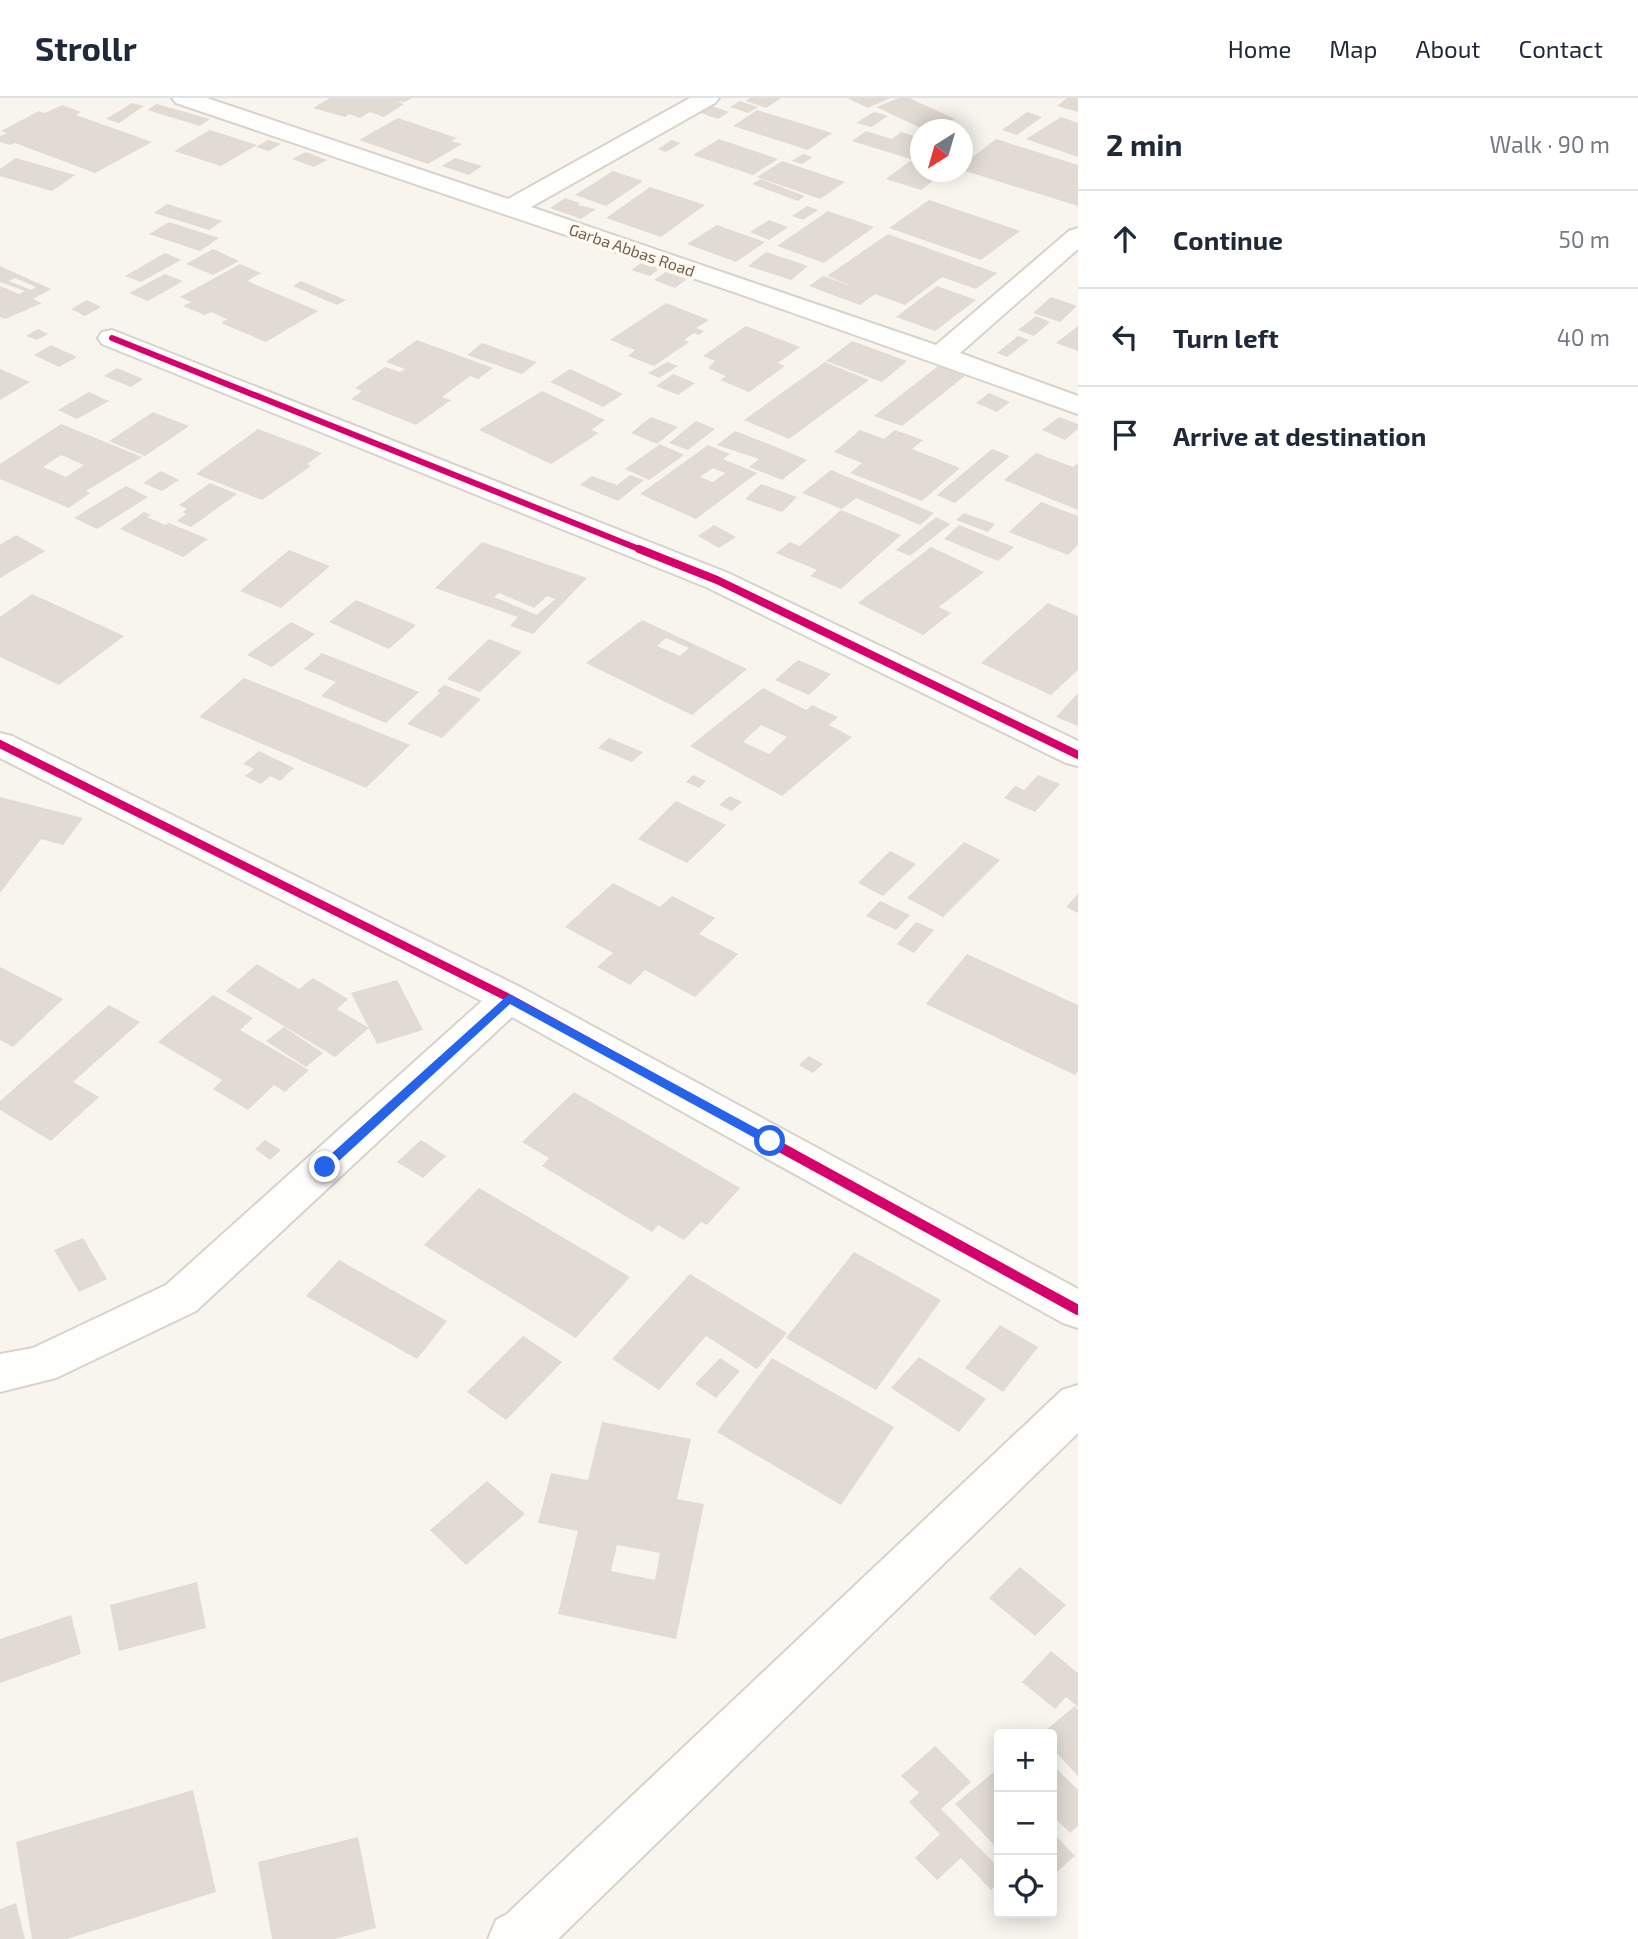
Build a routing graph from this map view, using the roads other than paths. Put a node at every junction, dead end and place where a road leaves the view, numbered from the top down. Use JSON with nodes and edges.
{"nodes":[{"id":1,"x":184,"y":98,"type":"edge"},
{"id":2,"x":707,"y":98,"type":"edge"},
{"id":3,"x":509,"y":209,"type":"junction"},
{"id":4,"x":1078,"y":236,"type":"edge"},
{"id":5,"x":112,"y":338,"type":"dead end"},
{"id":6,"x":942,"y":354,"type":"junction"},
{"id":7,"x":1078,"y":405,"type":"edge"},
{"id":8,"x":0,"y":744,"type":"edge"},
{"id":9,"x":1078,"y":755,"type":"edge"},
{"id":10,"x":509,"y":998,"type":"junction"},
{"id":11,"x":1078,"y":1310,"type":"edge"},
{"id":12,"x":0,"y":1373,"type":"edge"},
{"id":13,"x":1078,"y":1404,"type":"edge"},
{"id":14,"x":515,"y":1939,"type":"edge"}],
"edges":[{"from":1,"to":3,"type":"street","name":"Garba Abbas Road"},
{"from":2,"to":3,"type":"street"},
{"from":3,"to":6,"type":"street","name":"Garba Abbas Road"},
{"from":4,"to":6,"type":"street"},
{"from":5,"to":9,"type":"street"},
{"from":6,"to":7,"type":"street","name":"Garba Abbas Road"},
{"from":8,"to":10,"type":"street"},
{"from":10,"to":11,"type":"street"},
{"from":10,"to":12,"type":"street"},
{"from":13,"to":14,"type":"street"}]}
